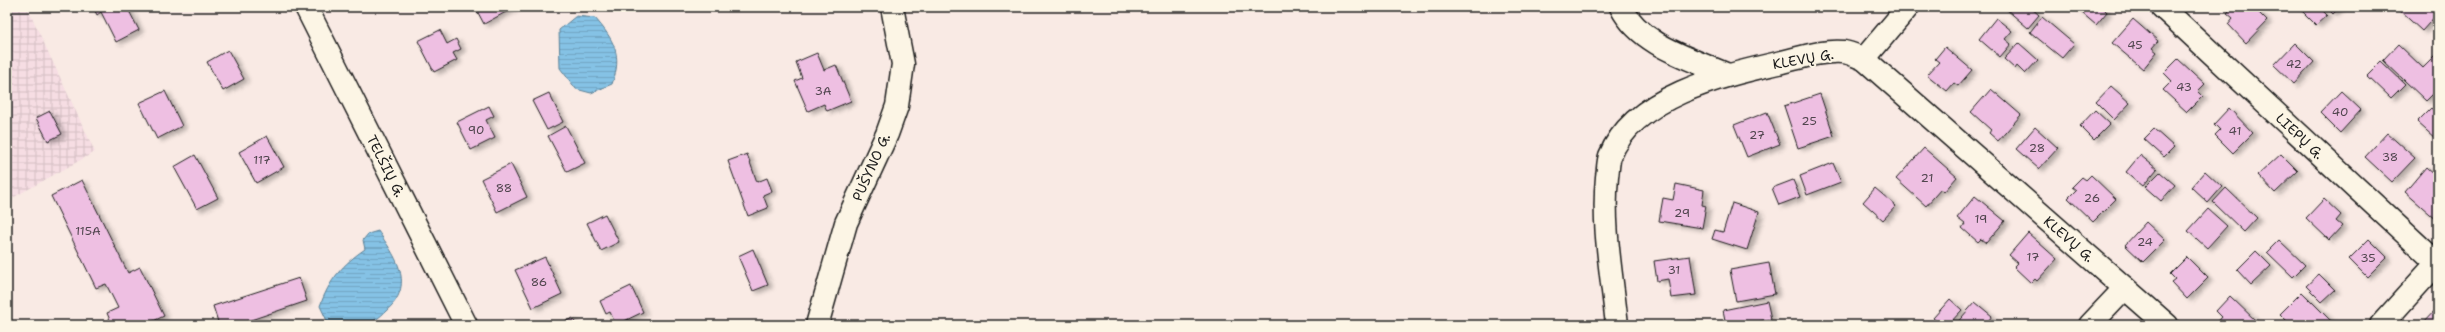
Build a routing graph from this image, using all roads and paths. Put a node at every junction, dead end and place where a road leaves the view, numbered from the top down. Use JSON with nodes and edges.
{"nodes":[{"id":1,"x":306,"y":7,"type":"edge"},
{"id":2,"x":892,"y":7,"type":"edge"},
{"id":3,"x":1620,"y":7,"type":"edge"},
{"id":4,"x":1908,"y":7,"type":"edge"},
{"id":5,"x":2162,"y":7,"type":"edge"},
{"id":6,"x":1864,"y":59,"type":"junction"},
{"id":7,"x":1728,"y":74,"type":"junction"},
{"id":8,"x":2438,"y":263,"type":"edge"},
{"id":9,"x":2125,"y":288,"type":"junction"},
{"id":10,"x":466,"y":325,"type":"edge"},
{"id":11,"x":817,"y":325,"type":"edge"},
{"id":12,"x":1617,"y":325,"type":"edge"},
{"id":13,"x":2090,"y":325,"type":"edge"},
{"id":14,"x":2168,"y":325,"type":"edge"},
{"id":15,"x":2381,"y":325,"type":"edge"}],
"edges":[{"from":1,"to":10,"type":"street","name":"TELŠIŲ G."},
{"from":2,"to":11,"type":"street","name":"PUŠYNO G."},
{"from":3,"to":7,"type":"street"},
{"from":4,"to":6,"type":"street"},
{"from":5,"to":8,"type":"street","name":"LIEPŲ G."},
{"from":6,"to":7,"type":"street","name":"KLEVŲ G."},
{"from":6,"to":9,"type":"street","name":"KLEVŲ G."},
{"from":7,"to":12,"type":"street","name":"KLEVŲ G."},
{"from":8,"to":15,"type":"street"},
{"from":9,"to":13,"type":"street"},
{"from":9,"to":14,"type":"street","name":"KLEVŲ G."}]}
